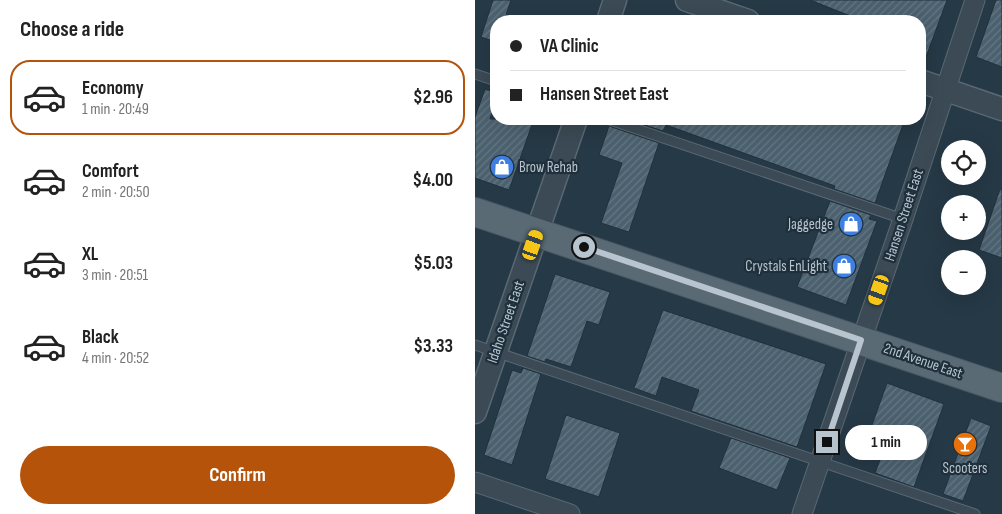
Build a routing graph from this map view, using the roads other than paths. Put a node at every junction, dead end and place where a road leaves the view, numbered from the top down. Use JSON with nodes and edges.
{"nodes":[{"id":1,"x":615,"y":0,"type":"edge"},
{"id":2,"x":687,"y":0,"type":"edge"},
{"id":3,"x":975,"y":0,"type":"edge"},
{"id":4,"x":610,"y":15,"type":"edge"},
{"id":5,"x":731,"y":15,"type":"edge"},
{"id":6,"x":475,"y":74,"type":"edge"},
{"id":7,"x":490,"y":79,"type":"edge"},
{"id":8,"x":926,"y":83,"type":"edge"},
{"id":9,"x":945,"y":90,"type":"junction"},
{"id":10,"x":1002,"y":109,"type":"edge"},
{"id":11,"x":573,"y":125,"type":"edge"},
{"id":12,"x":625,"y":125,"type":"edge"},
{"id":13,"x":475,"y":212,"type":"edge"},
{"id":14,"x":903,"y":219,"type":"junction"},
{"id":15,"x":537,"y":232,"type":"junction"},
{"id":16,"x":861,"y":340,"type":"junction"},
{"id":17,"x":475,"y":345,"type":"edge"},
{"id":18,"x":496,"y":352,"type":"junction"},
{"id":19,"x":1002,"y":388,"type":"edge"},
{"id":20,"x":475,"y":412,"type":"edge"},
{"id":21,"x":820,"y":460,"type":"junction"},
{"id":22,"x":475,"y":482,"type":"edge"},
{"id":23,"x":570,"y":514,"type":"edge"},
{"id":24,"x":802,"y":514,"type":"edge"},
{"id":25,"x":975,"y":514,"type":"edge"}],
"edges":[{"from":1,"to":4,"type":"street"},
{"from":2,"to":5,"type":"street"},
{"from":3,"to":9,"type":"street","name":"Hansen Street East"},
{"from":6,"to":7,"type":"lane"},
{"from":8,"to":9,"type":"street"},
{"from":9,"to":10,"type":"street"},
{"from":9,"to":14,"type":"street","name":"Hansen Street East"},
{"from":11,"to":15,"type":"street","name":"Idaho Street East"},
{"from":12,"to":14,"type":"lane"},
{"from":13,"to":15,"type":"main road","name":"2nd Avenue East"},
{"from":14,"to":16,"type":"street","name":"Hansen Street East"},
{"from":15,"to":16,"type":"main road","name":"2nd Avenue East"},
{"from":15,"to":18,"type":"street","name":"Idaho Street East"},
{"from":16,"to":19,"type":"main road","name":"2nd Avenue East"},
{"from":16,"to":21,"type":"street","name":"Hansen Street East"},
{"from":17,"to":18,"type":"lane"},
{"from":18,"to":20,"type":"street","name":"Idaho Street East"},
{"from":18,"to":21,"type":"lane"},
{"from":21,"to":24,"type":"street","name":"Hansen Street East"},
{"from":21,"to":25,"type":"lane"},
{"from":22,"to":23,"type":"street"}]}
